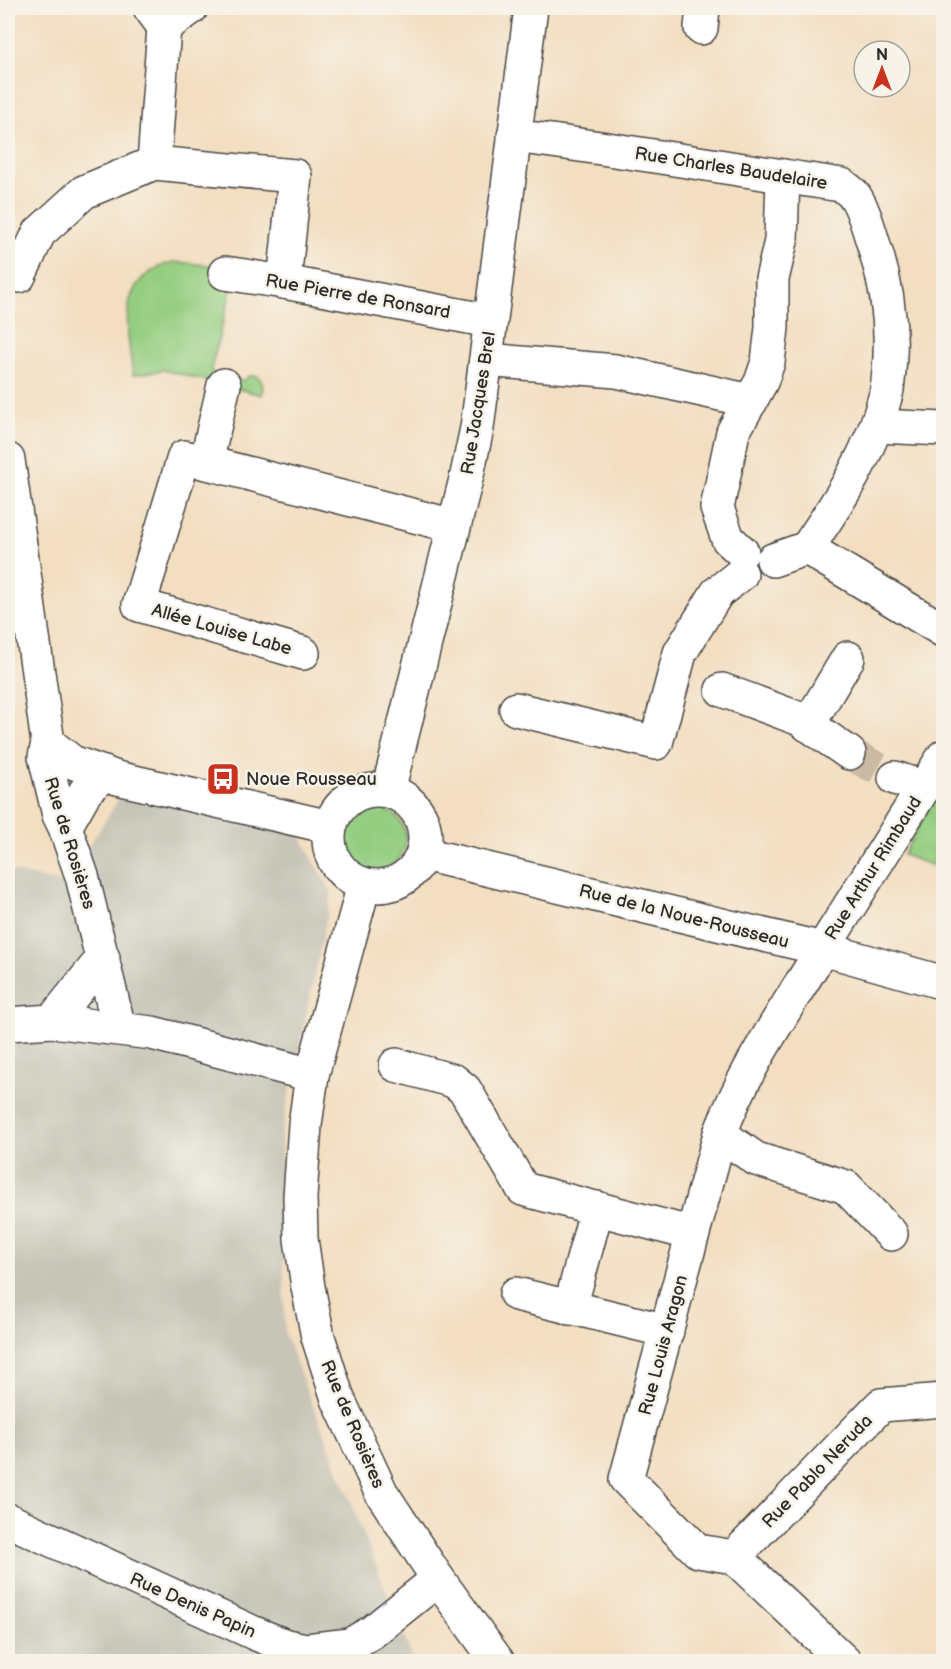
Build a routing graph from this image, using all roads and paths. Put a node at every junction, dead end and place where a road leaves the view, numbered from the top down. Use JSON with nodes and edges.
{"nodes":[{"id":1,"x":191,"y":8,"type":"edge"},
{"id":2,"x":531,"y":8,"type":"edge"},
{"id":3,"x":157,"y":17,"type":"edge"},
{"id":4,"x":514,"y":136,"type":"junction"},
{"id":5,"x":154,"y":163,"type":"junction"},
{"id":6,"x":783,"y":176,"type":"junction"},
{"id":7,"x":225,"y":273,"type":"dead end"},
{"id":8,"x":19,"y":276,"type":"dead end"},
{"id":9,"x":284,"y":282,"type":"junction"},
{"id":10,"x":490,"y":321,"type":"junction"},
{"id":11,"x":486,"y":360,"type":"junction"},
{"id":12,"x":224,"y":385,"type":"dead end"},
{"id":13,"x":751,"y":401,"type":"junction"},
{"id":14,"x":877,"y":426,"type":"junction"},
{"id":15,"x":944,"y":429,"type":"edge"},
{"id":16,"x":8,"y":460,"type":"edge"},
{"id":17,"x":206,"y":463,"type":"junction"},
{"id":18,"x":454,"y":526,"type":"junction"},
{"id":19,"x":807,"y":548,"type":"junction"},
{"id":20,"x":741,"y":563,"type":"junction"},
{"id":21,"x":944,"y":631,"type":"edge"},
{"id":22,"x":303,"y":653,"type":"dead end"},
{"id":23,"x":848,"y":658,"type":"dead end"},
{"id":24,"x":722,"y":690,"type":"dead end"},
{"id":25,"x":516,"y":709,"type":"dead end"},
{"id":26,"x":808,"y":725,"type":"junction"},
{"id":27,"x":48,"y":743,"type":"junction"},
{"id":28,"x":849,"y":753,"type":"tunnel mouth"},
{"id":29,"x":944,"y":756,"type":"edge"},
{"id":30,"x":104,"y":773,"type":"junction"},
{"id":31,"x":388,"y":791,"type":"junction"},
{"id":32,"x":65,"y":826,"type":"junction"},
{"id":33,"x":330,"y":827,"type":"junction"},
{"id":34,"x":423,"y":854,"type":"junction"},
{"id":35,"x":370,"y":886,"type":"junction"},
{"id":36,"x":823,"y":949,"type":"junction"},
{"id":37,"x":103,"y":958,"type":"junction"},
{"id":38,"x":944,"y":983,"type":"edge"},
{"id":39,"x":52,"y":1021,"type":"junction"},
{"id":40,"x":8,"y":1024,"type":"edge"},
{"id":41,"x":119,"y":1028,"type":"junction"},
{"id":42,"x":396,"y":1065,"type":"dead end"},
{"id":43,"x":312,"y":1075,"type":"junction"},
{"id":44,"x":720,"y":1134,"type":"junction"},
{"id":45,"x":597,"y":1208,"type":"junction"},
{"id":46,"x":693,"y":1234,"type":"junction"},
{"id":47,"x":891,"y":1234,"type":"dead end"},
{"id":48,"x":516,"y":1294,"type":"dead end"},
{"id":49,"x":570,"y":1308,"type":"junction"},
{"id":50,"x":667,"y":1331,"type":"junction"},
{"id":51,"x":944,"y":1400,"type":"edge"},
{"id":52,"x":8,"y":1520,"type":"edge"},
{"id":53,"x":734,"y":1557,"type":"junction"},
{"id":54,"x":438,"y":1579,"type":"junction"},
{"id":55,"x":498,"y":1662,"type":"edge"},
{"id":56,"x":845,"y":1662,"type":"edge"}],
"edges":[{"from":1,"to":3,"type":"street"},
{"from":2,"to":4,"type":"street","name":"Rue Jacques Brel"},
{"from":3,"to":5,"type":"street"},
{"from":4,"to":6,"type":"street","name":"Rue Charles Baudelaire"},
{"from":4,"to":10,"type":"street","name":"Rue Jacques Brel"},
{"from":5,"to":8,"type":"street"},
{"from":5,"to":9,"type":"street"},
{"from":6,"to":13,"type":"street"},
{"from":6,"to":14,"type":"street","name":"Rue Charles Baudelaire"},
{"from":7,"to":9,"type":"street","name":"Rue Pierre de Ronsard"},
{"from":9,"to":10,"type":"street","name":"Rue Pierre de Ronsard"},
{"from":10,"to":11,"type":"street","name":"Rue Jacques Brel"},
{"from":11,"to":13,"type":"street"},
{"from":11,"to":18,"type":"street","name":"Rue Jacques Brel"},
{"from":12,"to":17,"type":"street"},
{"from":13,"to":20,"type":"street"},
{"from":14,"to":15,"type":"street"},
{"from":14,"to":19,"type":"street","name":"Rue Charles Baudelaire"},
{"from":16,"to":27,"type":"street","name":"Rue de Rosières"},
{"from":17,"to":18,"type":"street","name":"Allée Louise Labe"},
{"from":17,"to":22,"type":"street","name":"Allée Louise Labe"},
{"from":18,"to":31,"type":"street","name":"Rue Jacques Brel"},
{"from":19,"to":20,"type":"street"},
{"from":19,"to":21,"type":"street"},
{"from":20,"to":25,"type":"street"},
{"from":23,"to":26,"type":"street"},
{"from":24,"to":26,"type":"street"},
{"from":26,"to":28,"type":"street"},
{"from":27,"to":30,"type":"street"},
{"from":27,"to":32,"type":"street","name":"Rue de Rosières"},
{"from":29,"to":36,"type":"street","name":"Rue Arthur Rimbaud"},
{"from":30,"to":32,"type":"street"},
{"from":30,"to":33,"type":"street"},
{"from":31,"to":33,"type":"street"},
{"from":31,"to":34,"type":"street"},
{"from":32,"to":37,"type":"street","name":"Rue de Rosières"},
{"from":33,"to":35,"type":"street"},
{"from":34,"to":35,"type":"street"},
{"from":34,"to":36,"type":"street","name":"Rue de la Noue-Rousseau"},
{"from":35,"to":43,"type":"street","name":"Rue de Rosières"},
{"from":36,"to":38,"type":"street","name":"Rue de la Noue-Rousseau"},
{"from":36,"to":44,"type":"street","name":"Rue Louis Aragon"},
{"from":37,"to":39,"type":"street"},
{"from":37,"to":41,"type":"street","name":"Rue de Rosières"},
{"from":39,"to":40,"type":"street"},
{"from":39,"to":41,"type":"street"},
{"from":41,"to":43,"type":"street"},
{"from":42,"to":45,"type":"street"},
{"from":43,"to":54,"type":"street","name":"Rue de Rosières"},
{"from":44,"to":46,"type":"street","name":"Rue Louis Aragon"},
{"from":44,"to":47,"type":"street"},
{"from":45,"to":46,"type":"street"},
{"from":45,"to":49,"type":"street"},
{"from":46,"to":50,"type":"street","name":"Rue Louis Aragon"},
{"from":48,"to":49,"type":"street"},
{"from":49,"to":50,"type":"street"},
{"from":50,"to":53,"type":"street","name":"Rue Louis Aragon"},
{"from":51,"to":53,"type":"street","name":"Rue Pablo Neruda"},
{"from":52,"to":54,"type":"street","name":"Rue Denis Papin"},
{"from":53,"to":56,"type":"street"},
{"from":54,"to":55,"type":"street","name":"Rue de Rosières"}]}
